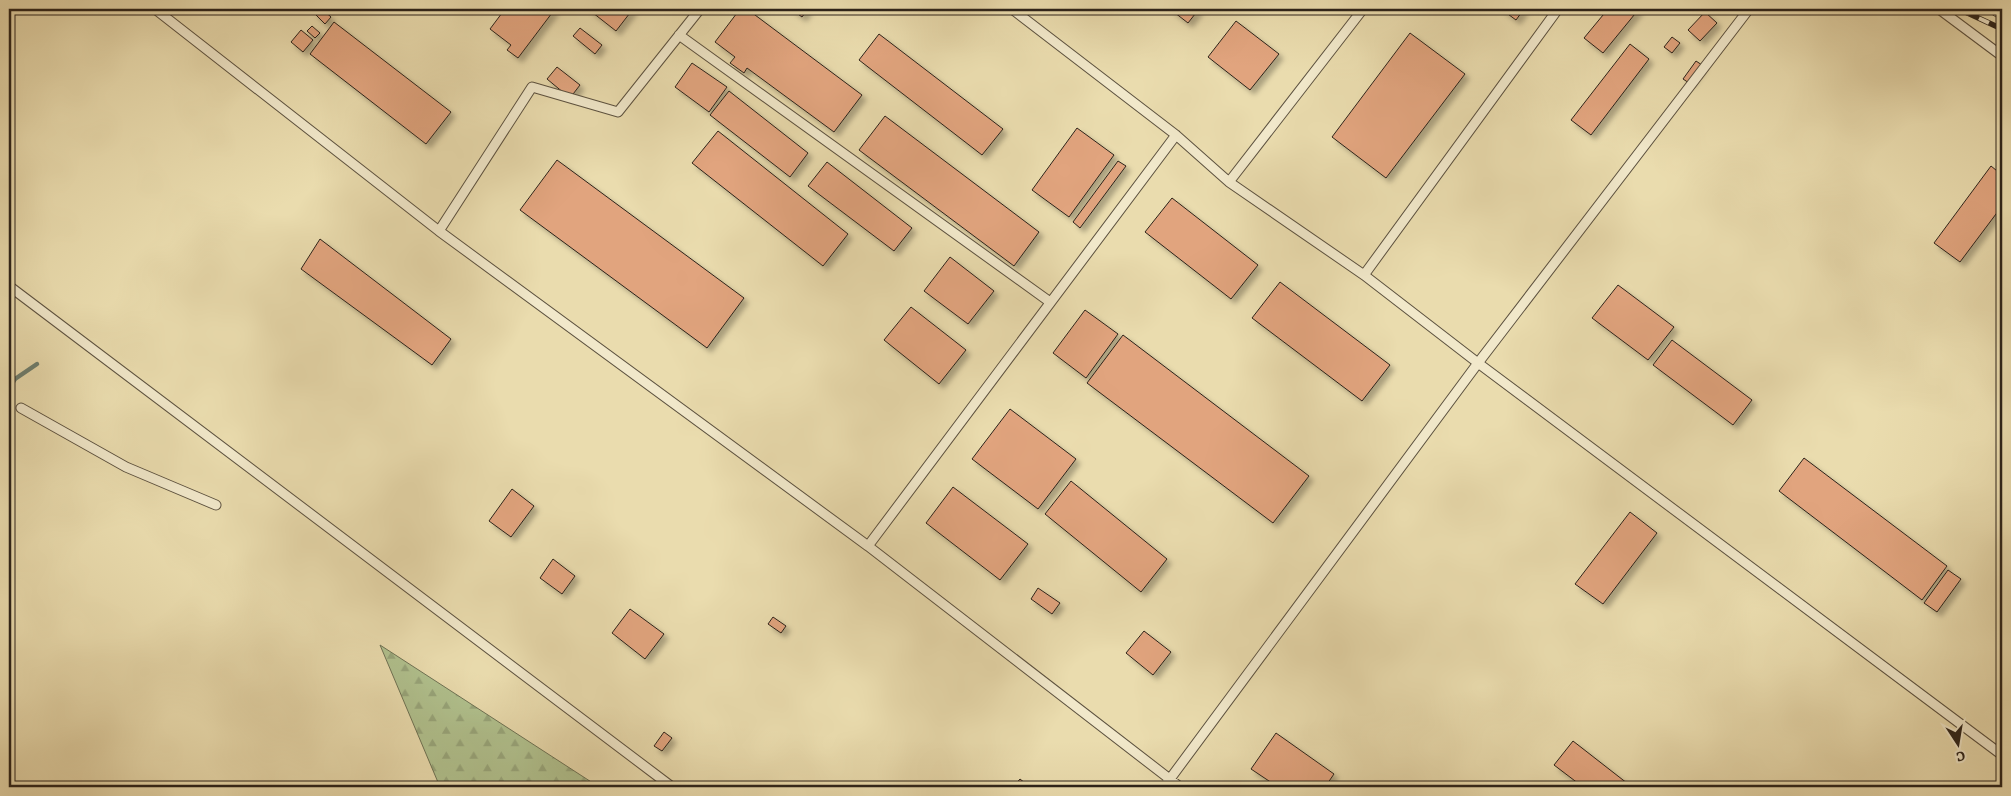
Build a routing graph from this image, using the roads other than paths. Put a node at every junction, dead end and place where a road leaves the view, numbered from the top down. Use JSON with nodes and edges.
{"nodes":[{"id":1,"x":155,"y":9,"type":"edge"},
{"id":2,"x":700,"y":9,"type":"edge"},
{"id":3,"x":1012,"y":9,"type":"edge"},
{"id":4,"x":1362,"y":9,"type":"edge"},
{"id":5,"x":1558,"y":9,"type":"edge"},
{"id":6,"x":1749,"y":9,"type":"edge"},
{"id":7,"x":1939,"y":9,"type":"edge"},
{"id":8,"x":679,"y":35,"type":"junction"},
{"id":9,"x":2002,"y":56,"type":"edge"},
{"id":10,"x":1176,"y":136,"type":"junction"},
{"id":11,"x":1229,"y":182,"type":"junction"},
{"id":12,"x":439,"y":231,"type":"junction"},
{"id":13,"x":1364,"y":275,"type":"junction"},
{"id":14,"x":9,"y":286,"type":"edge"},
{"id":15,"x":1050,"y":302,"type":"junction"},
{"id":16,"x":1478,"y":363,"type":"junction"},
{"id":17,"x":21,"y":408,"type":"dead end"},
{"id":18,"x":216,"y":505,"type":"dead end"},
{"id":19,"x":868,"y":546,"type":"junction"},
{"id":20,"x":2002,"y":755,"type":"edge"},
{"id":21,"x":1170,"y":779,"type":"junction"},
{"id":22,"x":672,"y":787,"type":"edge"},
{"id":23,"x":1164,"y":787,"type":"edge"},
{"id":24,"x":1180,"y":787,"type":"edge"}],
"edges":[{"from":1,"to":12,"type":"lane"},
{"from":2,"to":8,"type":"lane"},
{"from":3,"to":10,"type":"lane"},
{"from":4,"to":11,"type":"lane"},
{"from":5,"to":13,"type":"lane"},
{"from":6,"to":16,"type":"lane"},
{"from":7,"to":9,"type":"lane"},
{"from":8,"to":12,"type":"lane"},
{"from":8,"to":15,"type":"lane"},
{"from":10,"to":11,"type":"lane"},
{"from":10,"to":15,"type":"lane"},
{"from":11,"to":13,"type":"lane"},
{"from":12,"to":19,"type":"lane"},
{"from":13,"to":16,"type":"lane"},
{"from":14,"to":22,"type":"lane"},
{"from":15,"to":19,"type":"lane"},
{"from":16,"to":20,"type":"lane"},
{"from":16,"to":21,"type":"lane"},
{"from":17,"to":18,"type":"lane"},
{"from":19,"to":21,"type":"lane"},
{"from":21,"to":23,"type":"lane"},
{"from":21,"to":24,"type":"lane"}]}
